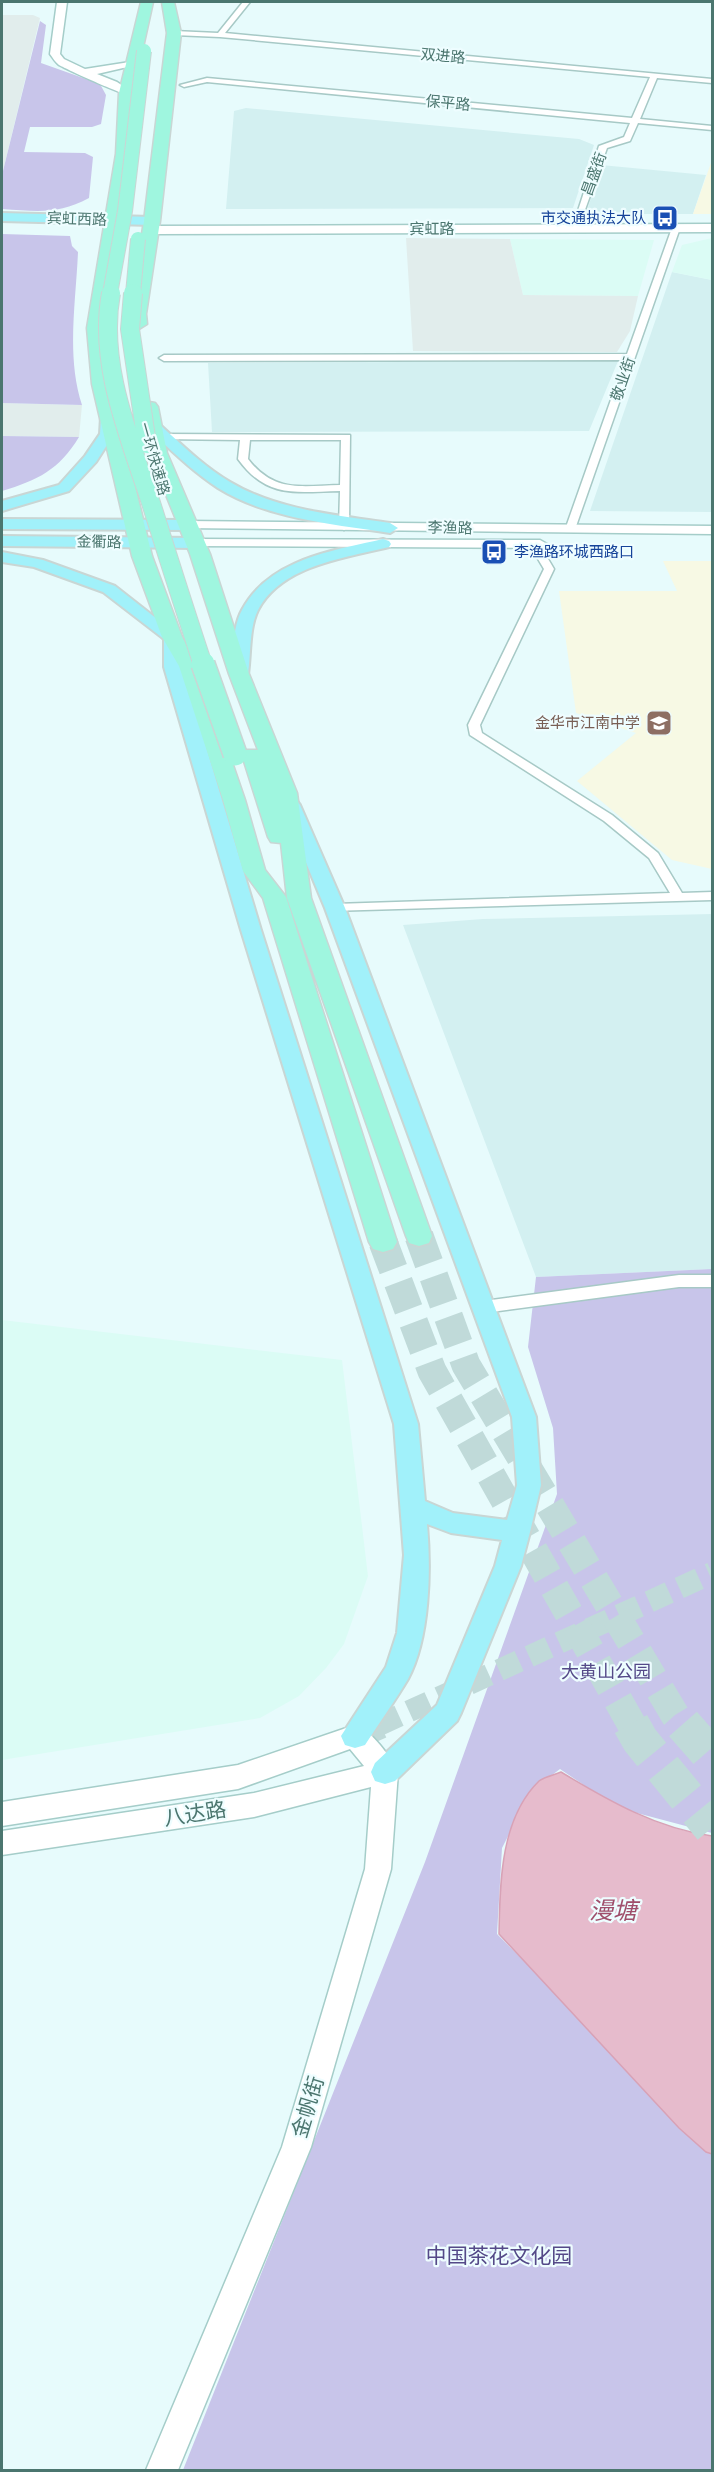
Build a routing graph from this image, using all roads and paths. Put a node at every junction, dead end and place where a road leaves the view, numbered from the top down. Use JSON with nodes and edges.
{"nodes":[{"id":1,"x":62,"y":2,"type":"edge"},
{"id":2,"x":148,"y":2,"type":"edge"},
{"id":3,"x":168,"y":2,"type":"edge"},
{"id":4,"x":246,"y":2,"type":"edge"},
{"id":5,"x":174,"y":33,"type":"junction"},
{"id":6,"x":220,"y":35,"type":"junction"},
{"id":7,"x":146,"y":55,"type":"junction"},
{"id":8,"x":83,"y":72,"type":"junction"},
{"id":9,"x":654,"y":75,"type":"junction"},
{"id":10,"x":712,"y":81,"type":"edge"},
{"id":11,"x":184,"y":85,"type":"dead end"},
{"id":12,"x":126,"y":93,"type":"junction"},
{"id":13,"x":635,"y":120,"type":"junction"},
{"id":14,"x":712,"y":128,"type":"edge"},
{"id":15,"x":2,"y":217,"type":"edge"},
{"id":16,"x":578,"y":221,"type":"junction"},
{"id":17,"x":712,"y":221,"type":"edge"},
{"id":18,"x":111,"y":224,"type":"junction"},
{"id":19,"x":2,"y":225,"type":"edge"},
{"id":20,"x":151,"y":225,"type":"junction"},
{"id":21,"x":676,"y":228,"type":"junction"},
{"id":22,"x":712,"y":228,"type":"edge"},
{"id":23,"x":631,"y":357,"type":"junction"},
{"id":24,"x":164,"y":358,"type":"dead end"},
{"id":25,"x":108,"y":417,"type":"junction"},
{"id":26,"x":159,"y":431,"type":"junction"},
{"id":27,"x":245,"y":437,"type":"junction"},
{"id":28,"x":345,"y":488,"type":"junction"},
{"id":29,"x":2,"y":506,"type":"edge"},
{"id":30,"x":2,"y":524,"type":"edge"},
{"id":31,"x":344,"y":524,"type":"junction"},
{"id":32,"x":390,"y":528,"type":"joint"},
{"id":33,"x":712,"y":530,"type":"edge"},
{"id":34,"x":136,"y":534,"type":"junction"},
{"id":35,"x":192,"y":534,"type":"junction"},
{"id":36,"x":564,"y":539,"type":"junction"},
{"id":37,"x":2,"y":541,"type":"edge"},
{"id":38,"x":383,"y":544,"type":"junction"},
{"id":39,"x":534,"y":544,"type":"junction"},
{"id":40,"x":712,"y":545,"type":"edge"},
{"id":41,"x":2,"y":557,"type":"edge"},
{"id":42,"x":172,"y":637,"type":"junction"},
{"id":43,"x":239,"y":674,"type":"junction"},
{"id":44,"x":244,"y":755,"type":"junction"},
{"id":45,"x":286,"y":793,"type":"junction"},
{"id":46,"x":677,"y":895,"type":"junction"},
{"id":47,"x":712,"y":896,"type":"edge"},
{"id":48,"x":274,"y":897,"type":"junction"},
{"id":49,"x":299,"y":898,"type":"junction"},
{"id":50,"x":335,"y":908,"type":"junction"},
{"id":51,"x":419,"y":1236,"type":"tunnel mouth"},
{"id":52,"x":383,"y":1242,"type":"tunnel mouth"},
{"id":53,"x":712,"y":1281,"type":"edge"},
{"id":54,"x":484,"y":1307,"type":"junction"},
{"id":55,"x":415,"y":1508,"type":"junction"},
{"id":56,"x":517,"y":1532,"type":"junction"},
{"id":57,"x":356,"y":1736,"type":"junction"},
{"id":58,"x":386,"y":1772,"type":"junction"},
{"id":59,"x":2,"y":1815,"type":"edge"},
{"id":60,"x":2,"y":1843,"type":"edge"},
{"id":61,"x":162,"y":2470,"type":"edge"}],
"edges":[{"from":1,"to":8,"type":"main road"},
{"from":2,"to":7,"type":"highway"},
{"from":3,"to":5,"type":"highway"},
{"from":3,"to":7,"type":"highway","name":"一环快速路"},
{"from":4,"to":6,"type":"street"},
{"from":5,"to":6,"type":"street","name":"双进路"},
{"from":5,"to":20,"type":"highway"},
{"from":6,"to":9,"type":"street","name":"双进路"},
{"from":7,"to":8,"type":"main road"},
{"from":7,"to":12,"type":"highway"},
{"from":7,"to":44,"type":"highway","name":"一环快速路","bridge":true},
{"from":7,"to":44,"type":"highway","name":"一环快速路","bridge":true},
{"from":8,"to":12,"type":"main road"},
{"from":9,"to":10,"type":"street","name":"双进路"},
{"from":9,"to":13,"type":"street","name":"昌盛街"},
{"from":11,"to":13,"type":"street","name":"保平路"},
{"from":12,"to":18,"type":"highway"},
{"from":13,"to":14,"type":"street","name":"保平路"},
{"from":13,"to":16,"type":"street","name":"昌盛街"},
{"from":15,"to":18,"type":"main road","name":"宾虹西路"},
{"from":16,"to":17,"type":"main road","name":"宾虹路"},
{"from":16,"to":20,"type":"main road","name":"宾虹路"},
{"from":18,"to":19,"type":"main road","name":"宾虹西路"},
{"from":18,"to":20,"type":"main road","name":"宾虹西路"},
{"from":18,"to":25,"type":"highway"},
{"from":20,"to":21,"type":"main road","name":"宾虹路"},
{"from":20,"to":26,"type":"highway"},
{"from":21,"to":22,"type":"main road","name":"宾虹路"},
{"from":21,"to":23,"type":"street","name":"敬业街"},
{"from":23,"to":24,"type":"street"},
{"from":23,"to":36,"type":"street","name":"敬业街"},
{"from":25,"to":29,"type":"main road"},
{"from":25,"to":34,"type":"highway"},
{"from":26,"to":27,"type":"street"},
{"from":26,"to":31,"type":"main road"},
{"from":26,"to":35,"type":"highway"},
{"from":27,"to":28,"type":"street"},
{"from":27,"to":28,"type":"street"},
{"from":28,"to":31,"type":"street"},
{"from":30,"to":34,"type":"main road","name":"金衢路"},
{"from":31,"to":32,"type":"main road"},
{"from":31,"to":35,"type":"main road"},
{"from":32,"to":36,"type":"main road","name":"李渔路"},
{"from":33,"to":36,"type":"main road","name":"李渔路"},
{"from":34,"to":35,"type":"main road","name":"金衢路"},
{"from":34,"to":37,"type":"main road","name":"金衢路"},
{"from":34,"to":42,"type":"highway"},
{"from":35,"to":38,"type":"main road","name":"李渔路"},
{"from":35,"to":43,"type":"highway"},
{"from":36,"to":39,"type":"main road","name":"李渔路"},
{"from":36,"to":40,"type":"main road","name":"李渔路"},
{"from":38,"to":39,"type":"main road","name":"李渔路"},
{"from":38,"to":43,"type":"main road"},
{"from":39,"to":46,"type":"street"},
{"from":41,"to":42,"type":"main road"},
{"from":42,"to":48,"type":"highway"},
{"from":42,"to":55,"type":"main road"},
{"from":43,"to":45,"type":"highway"},
{"from":44,"to":48,"type":"highway","name":"一环快速路"},
{"from":44,"to":49,"type":"highway","name":"一环快速路"},
{"from":45,"to":49,"type":"highway"},
{"from":45,"to":50,"type":"main road"},
{"from":46,"to":47,"type":"street"},
{"from":46,"to":50,"type":"street"},
{"from":48,"to":52,"type":"highway","name":"一环快速路"},
{"from":49,"to":51,"type":"highway"},
{"from":50,"to":54,"type":"main road"},
{"from":53,"to":54,"type":"street"},
{"from":54,"to":56,"type":"main road"},
{"from":55,"to":56,"type":"main road"},
{"from":55,"to":57,"type":"main road"},
{"from":56,"to":58,"type":"main road"},
{"from":57,"to":58,"type":"main road"},
{"from":57,"to":59,"type":"main road"},
{"from":58,"to":60,"type":"main road","name":"八达路"},
{"from":58,"to":61,"type":"main road","name":"金帆街"}]}
